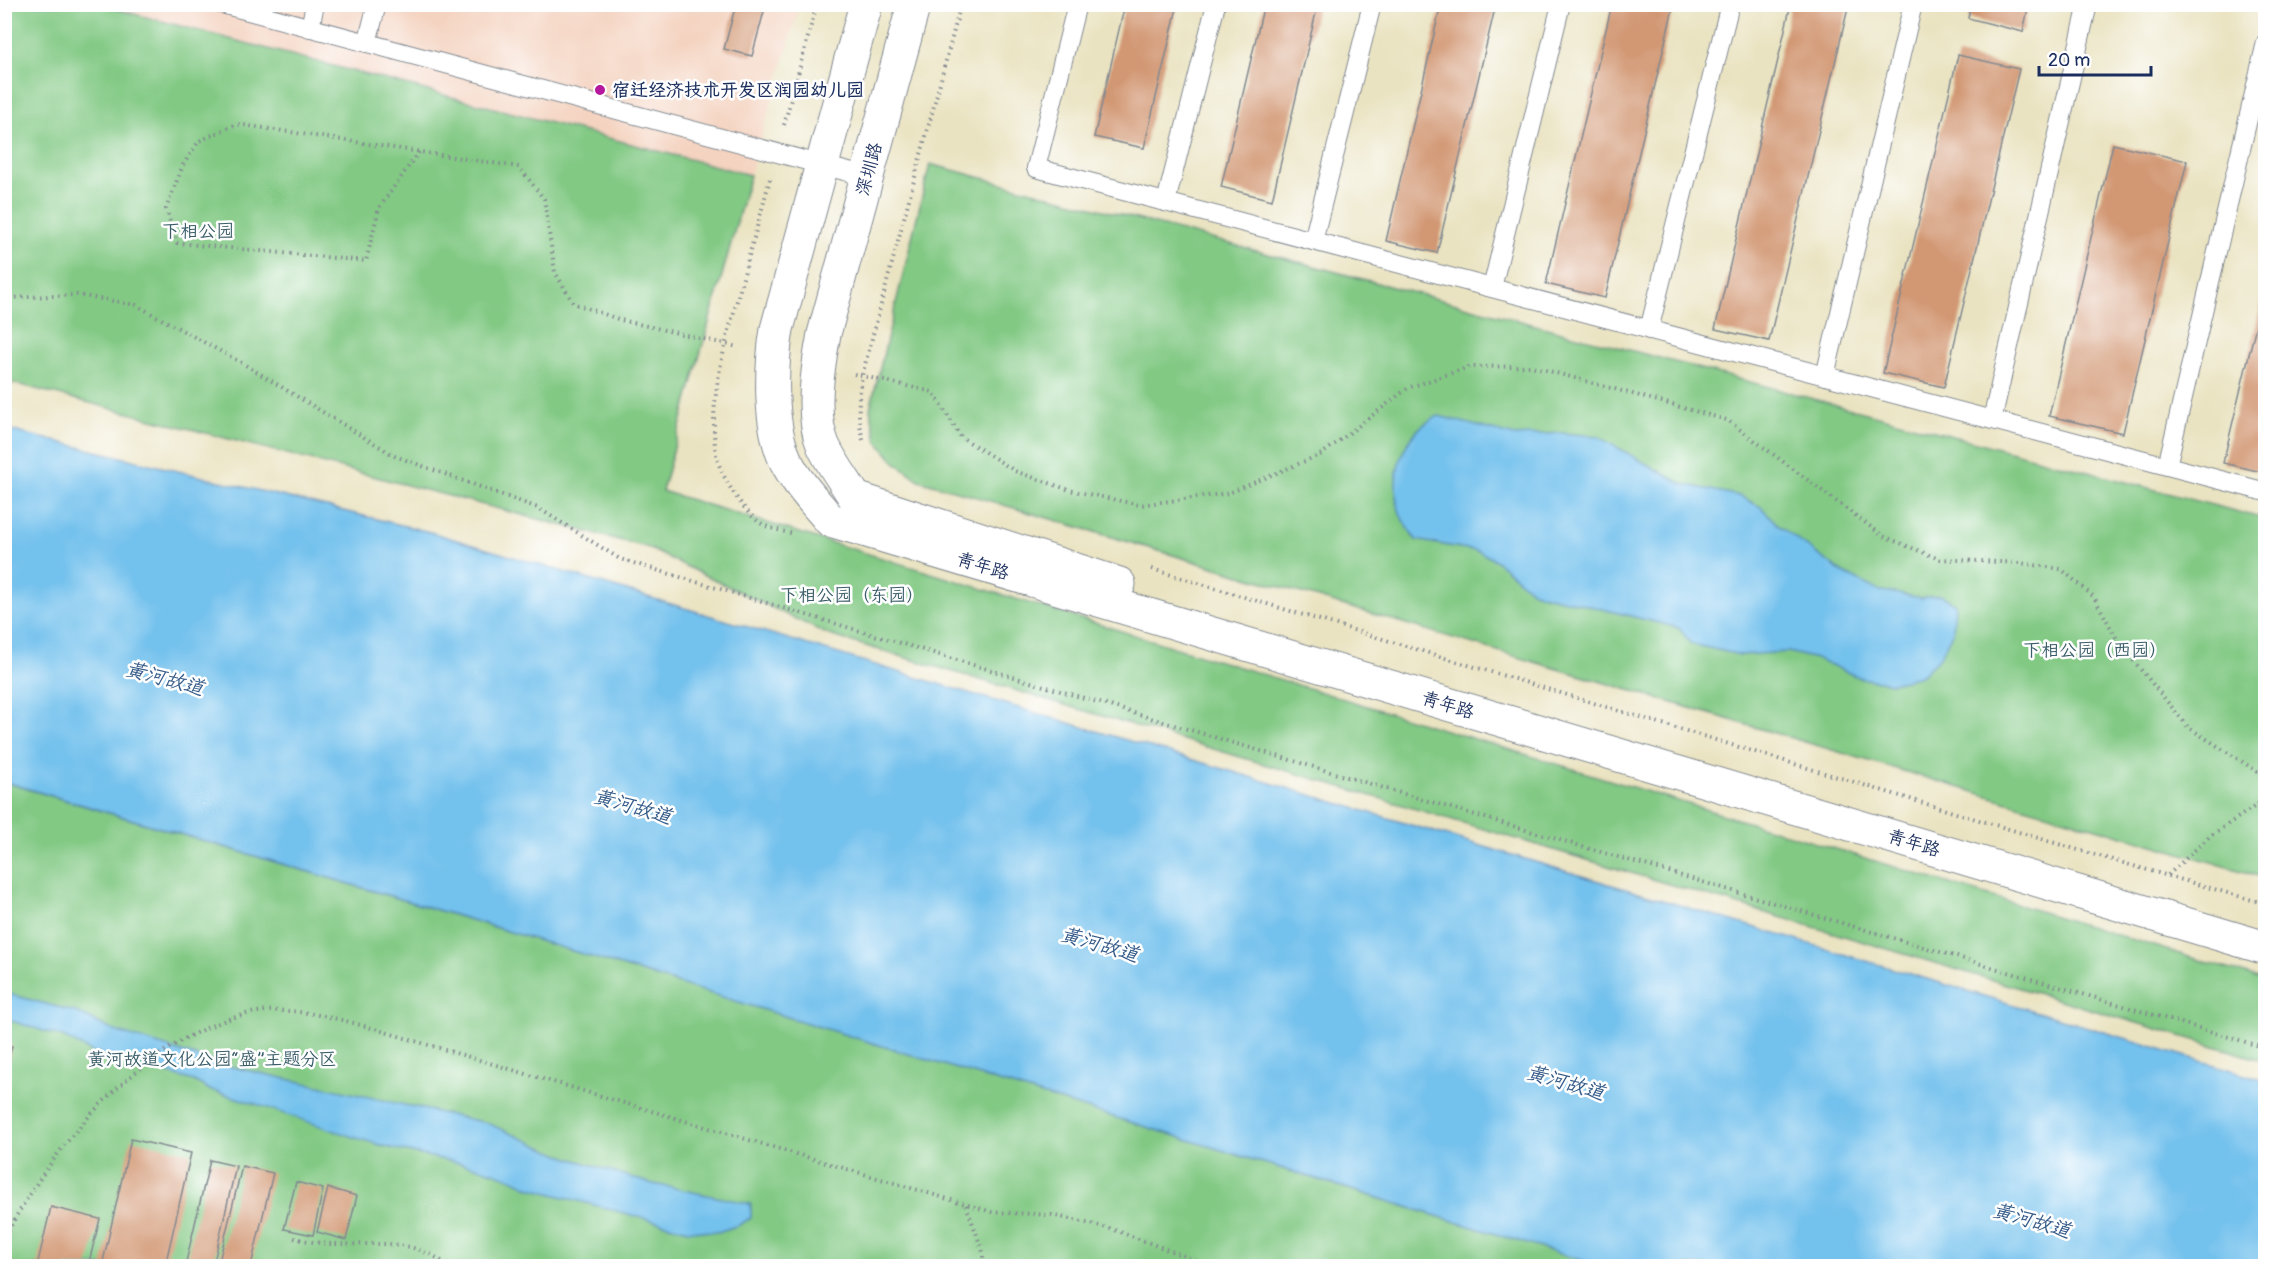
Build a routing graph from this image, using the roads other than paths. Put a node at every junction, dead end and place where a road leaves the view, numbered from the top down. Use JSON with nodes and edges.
{"nodes":[{"id":1,"x":222,"y":4,"type":"edge"},
{"id":2,"x":315,"y":4,"type":"edge"},
{"id":3,"x":377,"y":4,"type":"edge"},
{"id":4,"x":866,"y":4,"type":"edge"},
{"id":5,"x":914,"y":4,"type":"edge"},
{"id":6,"x":1077,"y":4,"type":"edge"},
{"id":7,"x":1216,"y":4,"type":"edge"},
{"id":8,"x":1372,"y":4,"type":"edge"},
{"id":9,"x":1561,"y":4,"type":"edge"},
{"id":10,"x":1730,"y":4,"type":"edge"},
{"id":11,"x":1913,"y":4,"type":"edge"},
{"id":12,"x":2088,"y":4,"type":"edge"},
{"id":13,"x":310,"y":28,"type":"junction"},
{"id":14,"x":2265,"y":42,"type":"edge"},
{"id":15,"x":367,"y":43,"type":"junction"},
{"id":16,"x":822,"y":165,"type":"junction"},
{"id":17,"x":867,"y":177,"type":"junction"},
{"id":18,"x":1166,"y":202,"type":"junction"},
{"id":19,"x":1313,"y":241,"type":"junction"},
{"id":20,"x":1492,"y":288,"type":"junction"},
{"id":21,"x":1649,"y":330,"type":"junction"},
{"id":22,"x":824,"y":334,"type":"joint"},
{"id":23,"x":1825,"y":376,"type":"junction"},
{"id":24,"x":1992,"y":420,"type":"junction"},
{"id":25,"x":2167,"y":466,"type":"junction"},
{"id":26,"x":2265,"y":492,"type":"edge"},
{"id":27,"x":2265,"y":924,"type":"edge"},
{"id":28,"x":2265,"y":948,"type":"edge"}],
"edges":[{"from":1,"to":13,"type":"lane"},
{"from":2,"to":13,"type":"lane"},
{"from":3,"to":15,"type":"lane"},
{"from":4,"to":16,"type":"street"},
{"from":5,"to":17,"type":"street","name":"深圳路"},
{"from":6,"to":18,"type":"lane"},
{"from":7,"to":18,"type":"lane"},
{"from":8,"to":19,"type":"lane"},
{"from":9,"to":20,"type":"lane"},
{"from":10,"to":21,"type":"lane"},
{"from":11,"to":23,"type":"lane"},
{"from":12,"to":24,"type":"lane"},
{"from":13,"to":15,"type":"lane"},
{"from":14,"to":25,"type":"lane"},
{"from":15,"to":16,"type":"lane"},
{"from":16,"to":17,"type":"lane"},
{"from":16,"to":28,"type":"street","name":"青年路"},
{"from":17,"to":22,"type":"street","name":"深圳路"},
{"from":18,"to":19,"type":"lane"},
{"from":19,"to":20,"type":"lane"},
{"from":20,"to":21,"type":"lane"},
{"from":21,"to":23,"type":"lane"},
{"from":22,"to":27,"type":"street","name":"青年路"},
{"from":23,"to":24,"type":"lane"},
{"from":24,"to":25,"type":"lane"},
{"from":25,"to":26,"type":"lane"}]}
